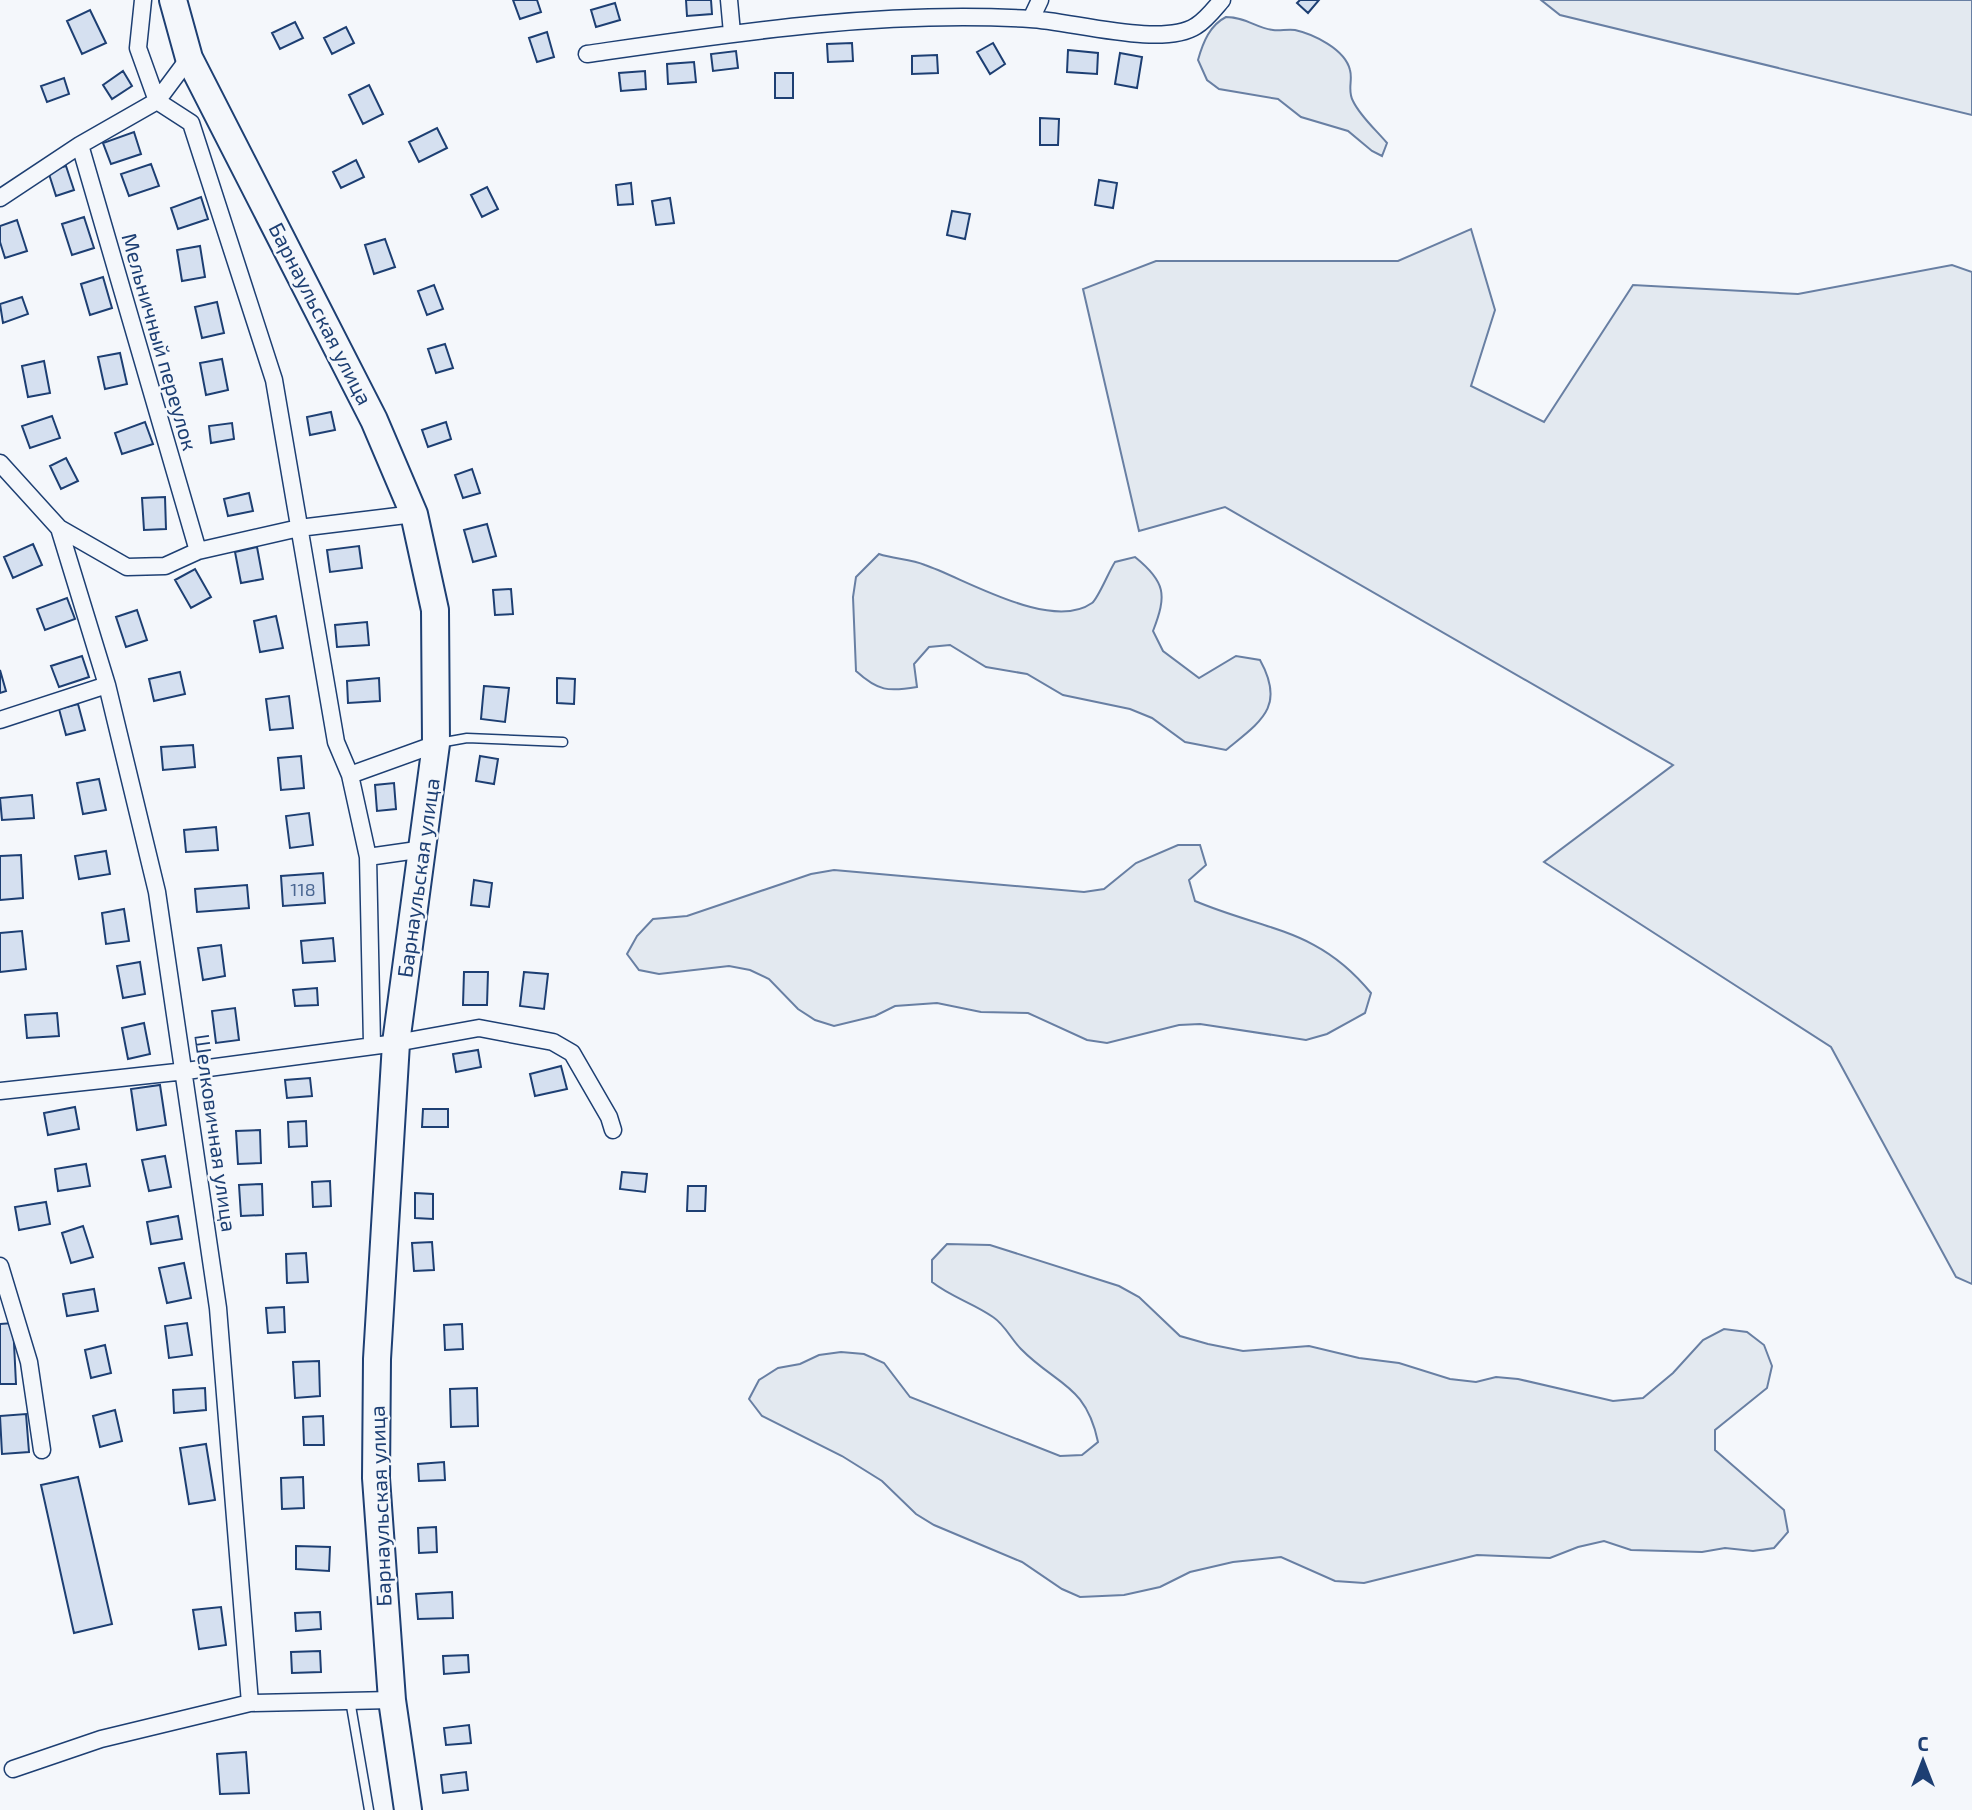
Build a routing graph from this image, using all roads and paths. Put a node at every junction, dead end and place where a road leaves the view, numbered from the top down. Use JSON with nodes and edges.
{"nodes":[{"id":1,"x":144,"y":0,"type":"edge"},
{"id":2,"x":173,"y":0,"type":"edge"},
{"id":3,"x":729,"y":0,"type":"edge"},
{"id":4,"x":1040,"y":0,"type":"edge"},
{"id":5,"x":1222,"y":0,"type":"edge"},
{"id":6,"x":1031,"y":19,"type":"junction"},
{"id":7,"x":732,"y":33,"type":"junction"},
{"id":8,"x":587,"y":54,"type":"dead end"},
{"id":9,"x":189,"y":58,"type":"junction"},
{"id":10,"x":157,"y":101,"type":"junction"},
{"id":11,"x":80,"y":145,"type":"junction"},
{"id":12,"x":0,"y":198,"type":"edge"},
{"id":13,"x":0,"y":463,"type":"edge"},
{"id":14,"x":414,"y":514,"type":"junction"},
{"id":15,"x":59,"y":528,"type":"junction"},
{"id":16,"x":299,"y":528,"type":"junction"},
{"id":17,"x":198,"y":551,"type":"junction"},
{"id":18,"x":107,"y":685,"type":"junction"},
{"id":19,"x":0,"y":720,"type":"edge"},
{"id":20,"x":563,"y":743,"type":"dead end"},
{"id":21,"x":436,"y":744,"type":"junction"},
{"id":22,"x":349,"y":775,"type":"junction"},
{"id":23,"x":424,"y":849,"type":"junction"},
{"id":24,"x":368,"y":857,"type":"junction"},
{"id":25,"x":384,"y":1043,"type":"junction"},
{"id":26,"x":186,"y":1071,"type":"junction"},
{"id":27,"x":0,"y":1091,"type":"edge"},
{"id":28,"x":613,"y":1130,"type":"dead end"},
{"id":29,"x":0,"y":1266,"type":"edge"},
{"id":30,"x":42,"y":1450,"type":"dead end"},
{"id":31,"x":350,"y":1700,"type":"junction"},
{"id":32,"x":391,"y":1700,"type":"junction"},
{"id":33,"x":250,"y":1703,"type":"junction"},
{"id":34,"x":13,"y":1769,"type":"dead end"},
{"id":35,"x":369,"y":1810,"type":"edge"},
{"id":36,"x":408,"y":1810,"type":"edge"}],
"edges":[{"from":1,"to":10,"type":"street"},
{"from":2,"to":9,"type":"main road","name":"Барнаульская улица"},
{"from":3,"to":7,"type":"street"},
{"from":4,"to":6,"type":"street"},
{"from":5,"to":6,"type":"street"},
{"from":6,"to":7,"type":"street"},
{"from":7,"to":8,"type":"street"},
{"from":9,"to":10,"type":"street"},
{"from":9,"to":14,"type":"main road","name":"Барнаульская улица"},
{"from":10,"to":11,"type":"street"},
{"from":10,"to":16,"type":"street"},
{"from":11,"to":12,"type":"street"},
{"from":11,"to":17,"type":"street","name":"Мельничный переулок"},
{"from":13,"to":15,"type":"street","name":"Шелковичная улица"},
{"from":14,"to":16,"type":"street"},
{"from":14,"to":21,"type":"main road","name":"Барнаульская улица"},
{"from":15,"to":17,"type":"street"},
{"from":15,"to":18,"type":"street","name":"Шелковичная улица"},
{"from":16,"to":17,"type":"street"},
{"from":16,"to":22,"type":"street"},
{"from":18,"to":19,"type":"street"},
{"from":18,"to":26,"type":"street","name":"Шелковичная улица"},
{"from":20,"to":21,"type":"lane"},
{"from":21,"to":22,"type":"street"},
{"from":21,"to":23,"type":"main road","name":"Барнаульская улица"},
{"from":22,"to":24,"type":"street"},
{"from":23,"to":24,"type":"street"},
{"from":23,"to":25,"type":"main road","name":"Барнаульская улица"},
{"from":24,"to":25,"type":"street"},
{"from":25,"to":26,"type":"street"},
{"from":25,"to":28,"type":"street"},
{"from":25,"to":32,"type":"main road","name":"Барнаульская улица"},
{"from":26,"to":27,"type":"street"},
{"from":26,"to":33,"type":"street","name":"Шелковичная улица"},
{"from":29,"to":30,"type":"street"},
{"from":31,"to":32,"type":"street"},
{"from":31,"to":33,"type":"street"},
{"from":31,"to":35,"type":"lane"},
{"from":32,"to":36,"type":"main road","name":"Барнаульская улица"},
{"from":33,"to":34,"type":"street"}]}
